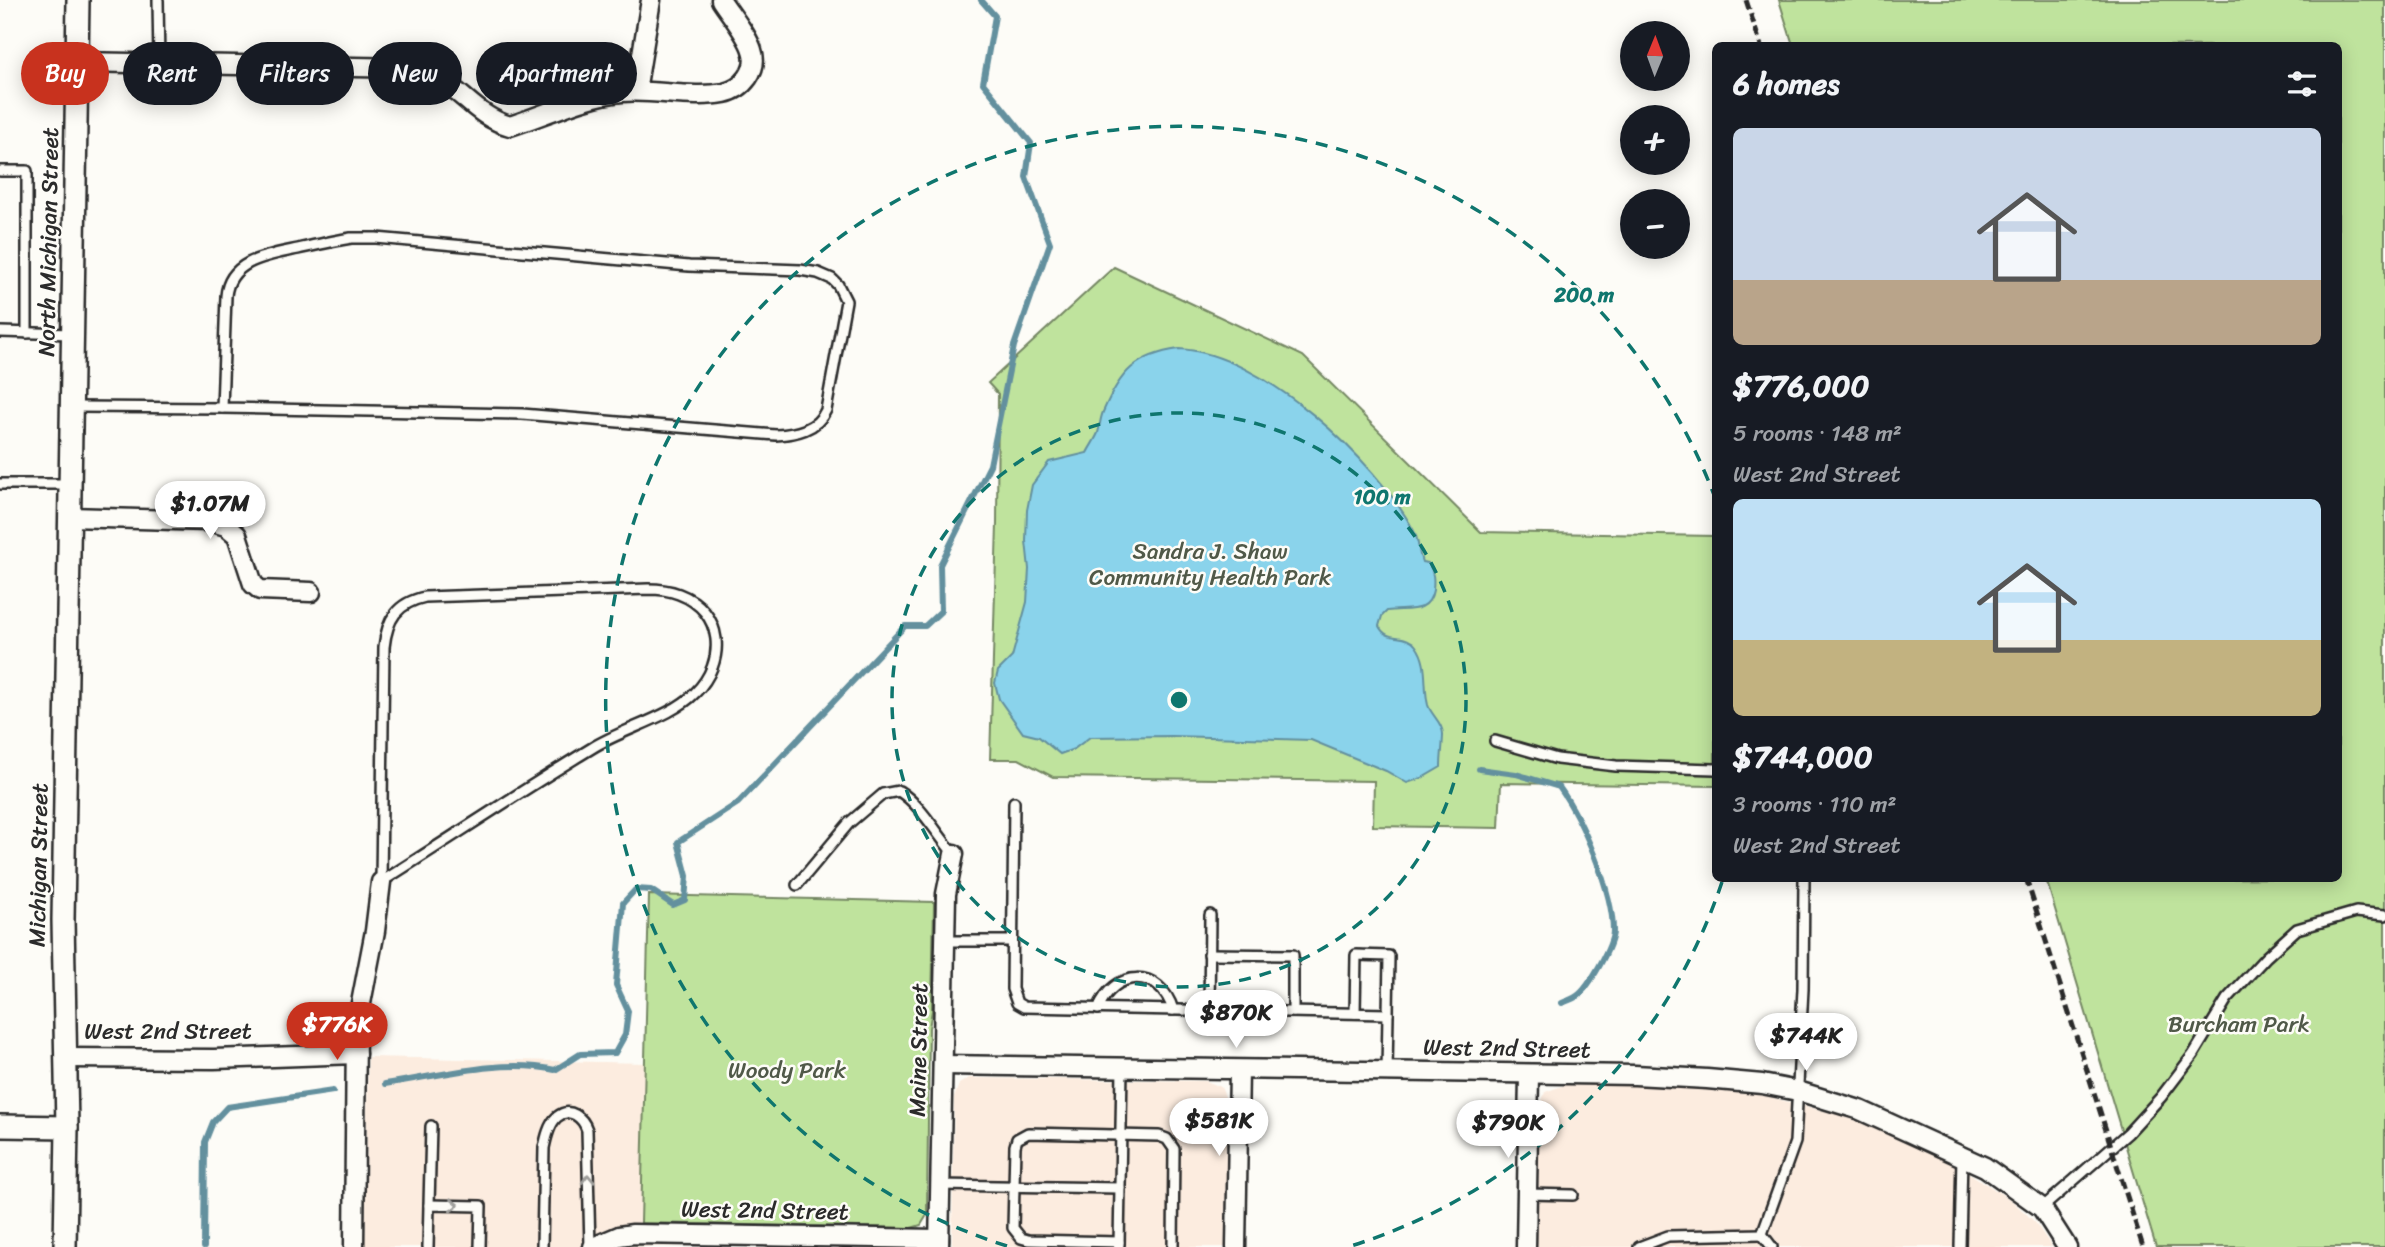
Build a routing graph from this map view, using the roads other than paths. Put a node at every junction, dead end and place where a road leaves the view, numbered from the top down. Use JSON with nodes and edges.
{"nodes":[{"id":1,"x":78,"y":0,"type":"edge"},
{"id":2,"x":158,"y":0,"type":"edge"},
{"id":3,"x":651,"y":0,"type":"edge"},
{"id":4,"x":721,"y":0,"type":"edge"},
{"id":5,"x":77,"y":42,"type":"edge"},
{"id":6,"x":159,"y":42,"type":"edge"},
{"id":7,"x":222,"y":65,"type":"edge"},
{"id":8,"x":637,"y":85,"type":"edge"},
{"id":9,"x":637,"y":91,"type":"edge"},
{"id":10,"x":76,"y":105,"type":"edge"},
{"id":11,"x":572,"y":105,"type":"edge"},
{"id":12,"x":0,"y":171,"type":"edge"},
{"id":13,"x":0,"y":332,"type":"edge"},
{"id":14,"x":27,"y":333,"type":"junction"},
{"id":15,"x":72,"y":334,"type":"junction"},
{"id":16,"x":71,"y":407,"type":"junction"},
{"id":17,"x":222,"y":408,"type":"junction"},
{"id":18,"x":0,"y":484,"type":"edge"},
{"id":19,"x":70,"y":484,"type":"junction"},
{"id":20,"x":69,"y":517,"type":"junction"},
{"id":21,"x":311,"y":592,"type":"dead end"},
{"id":22,"x":1494,"y":741,"type":"dead end"},
{"id":23,"x":1712,"y":769,"type":"edge"},
{"id":24,"x":1014,"y":803,"type":"dead end"},
{"id":25,"x":954,"y":854,"type":"joint"},
{"id":26,"x":381,"y":882,"type":"junction"},
{"id":27,"x":1804,"y":882,"type":"edge"},
{"id":28,"x":797,"y":885,"type":"dead end"},
{"id":29,"x":1210,"y":915,"type":"dead end"},
{"id":30,"x":2385,"y":915,"type":"edge"},
{"id":31,"x":945,"y":941,"type":"junction"},
{"id":32,"x":1012,"y":941,"type":"junction"},
{"id":33,"x":1209,"y":954,"type":"junction"},
{"id":34,"x":1098,"y":1009,"type":"junction"},
{"id":35,"x":1173,"y":1010,"type":"junction"},
{"id":36,"x":1209,"y":1011,"type":"junction"},
{"id":37,"x":1293,"y":1012,"type":"junction"},
{"id":38,"x":1355,"y":1013,"type":"junction"},
{"id":39,"x":1388,"y":1014,"type":"junction"},
{"id":40,"x":356,"y":1054,"type":"junction"},
{"id":41,"x":65,"y":1058,"type":"junction"},
{"id":42,"x":943,"y":1065,"type":"junction"},
{"id":43,"x":1122,"y":1068,"type":"junction"},
{"id":44,"x":1239,"y":1070,"type":"junction"},
{"id":45,"x":1387,"y":1072,"type":"junction"},
{"id":46,"x":1529,"y":1074,"type":"junction"},
{"id":47,"x":1798,"y":1091,"type":"junction"},
{"id":48,"x":0,"y":1126,"type":"edge"},
{"id":49,"x":431,"y":1126,"type":"dead end"},
{"id":50,"x":67,"y":1127,"type":"junction"},
{"id":51,"x":1120,"y":1135,"type":"junction"},
{"id":52,"x":1962,"y":1155,"type":"junction"},
{"id":53,"x":940,"y":1185,"type":"junction"},
{"id":54,"x":1014,"y":1186,"type":"junction"},
{"id":55,"x":1120,"y":1188,"type":"junction"},
{"id":56,"x":1527,"y":1194,"type":"junction"},
{"id":57,"x":1573,"y":1195,"type":"dead end"},
{"id":58,"x":429,"y":1205,"type":"junction"},
{"id":59,"x":2042,"y":1208,"type":"junction"},
{"id":60,"x":1762,"y":1234,"type":"junction"},
{"id":61,"x":707,"y":1241,"type":"edge"},
{"id":62,"x":857,"y":1242,"type":"edge"},
{"id":63,"x":939,"y":1243,"type":"edge"},
{"id":64,"x":1119,"y":1244,"type":"edge"},
{"id":65,"x":65,"y":1247,"type":"edge"},
{"id":66,"x":354,"y":1247,"type":"edge"},
{"id":67,"x":428,"y":1247,"type":"edge"},
{"id":68,"x":480,"y":1247,"type":"edge"},
{"id":69,"x":542,"y":1247,"type":"edge"},
{"id":70,"x":592,"y":1247,"type":"edge"},
{"id":71,"x":1173,"y":1247,"type":"edge"},
{"id":72,"x":1236,"y":1247,"type":"edge"},
{"id":73,"x":1526,"y":1247,"type":"edge"},
{"id":74,"x":1639,"y":1247,"type":"edge"},
{"id":75,"x":1772,"y":1247,"type":"edge"},
{"id":76,"x":1959,"y":1247,"type":"edge"},
{"id":77,"x":2067,"y":1247,"type":"edge"}],
"edges":[{"from":1,"to":5,"type":"street","name":"North Michigan Street"},
{"from":2,"to":6,"type":"lane"},
{"from":3,"to":8,"type":"street"},
{"from":4,"to":9,"type":"street"},
{"from":7,"to":11,"type":"street"},
{"from":10,"to":15,"type":"street","name":"North Michigan Street"},
{"from":12,"to":14,"type":"lane"},
{"from":13,"to":14,"type":"lane"},
{"from":14,"to":15,"type":"lane"},
{"from":15,"to":16,"type":"street","name":"North Michigan Street"},
{"from":16,"to":17,"type":"lane"},
{"from":16,"to":19,"type":"street","name":"North Michigan Street"},
{"from":17,"to":17,"type":"lane"},
{"from":18,"to":19,"type":"lane"},
{"from":19,"to":20,"type":"street","name":"Michigan Street"},
{"from":20,"to":21,"type":"street"},
{"from":20,"to":41,"type":"street","name":"Michigan Street"},
{"from":22,"to":23,"type":"lane"},
{"from":24,"to":32,"type":"lane"},
{"from":25,"to":28,"type":"lane"},
{"from":25,"to":31,"type":"street","name":"Maine Street"},
{"from":26,"to":26,"type":"lane"},
{"from":26,"to":40,"type":"street"},
{"from":27,"to":47,"type":"lane"},
{"from":29,"to":33,"type":"lane"},
{"from":30,"to":59,"type":"lane"},
{"from":31,"to":32,"type":"lane"},
{"from":31,"to":42,"type":"street","name":"Maine Street"},
{"from":32,"to":34,"type":"lane"},
{"from":33,"to":36,"type":"lane"},
{"from":33,"to":37,"type":"lane"},
{"from":34,"to":35,"type":"lane"},
{"from":34,"to":35,"type":"lane"},
{"from":35,"to":36,"type":"lane"},
{"from":36,"to":37,"type":"lane"},
{"from":37,"to":38,"type":"lane"},
{"from":38,"to":39,"type":"lane"},
{"from":38,"to":39,"type":"lane"},
{"from":39,"to":45,"type":"lane"},
{"from":40,"to":41,"type":"street","name":"West 2nd Street"},
{"from":40,"to":66,"type":"street"},
{"from":41,"to":50,"type":"street","name":"Michigan Street"},
{"from":42,"to":43,"type":"street","name":"West 2nd Street"},
{"from":42,"to":53,"type":"street","name":"Maine Street"},
{"from":43,"to":44,"type":"street","name":"West 2nd Street"},
{"from":43,"to":51,"type":"lane"},
{"from":44,"to":45,"type":"street","name":"West 2nd Street"},
{"from":44,"to":72,"type":"street"},
{"from":45,"to":46,"type":"street","name":"West 2nd Street"},
{"from":46,"to":47,"type":"street","name":"West 2nd Street"},
{"from":46,"to":56,"type":"street"},
{"from":47,"to":52,"type":"street","name":"West 2nd Street"},
{"from":47,"to":60,"type":"lane"},
{"from":48,"to":50,"type":"street"},
{"from":49,"to":58,"type":"lane"},
{"from":50,"to":65,"type":"street","name":"Michigan Street"},
{"from":51,"to":54,"type":"lane"},
{"from":51,"to":55,"type":"lane"},
{"from":51,"to":71,"type":"lane"},
{"from":52,"to":59,"type":"street","name":"West 2nd Street"},
{"from":52,"to":76,"type":"lane"},
{"from":53,"to":54,"type":"lane"},
{"from":53,"to":63,"type":"street","name":"Maine Street"},
{"from":54,"to":55,"type":"lane"},
{"from":54,"to":64,"type":"lane"},
{"from":55,"to":64,"type":"lane"},
{"from":56,"to":57,"type":"lane"},
{"from":56,"to":73,"type":"street"},
{"from":58,"to":67,"type":"lane"},
{"from":58,"to":68,"type":"lane","one_way":true},
{"from":59,"to":77,"type":"street","name":"West 2nd Street"},
{"from":60,"to":74,"type":"lane"},
{"from":60,"to":75,"type":"lane"},
{"from":61,"to":62,"type":"street","name":"West 2nd Street"},
{"from":61,"to":70,"type":"street","name":"West 2nd Street"},
{"from":62,"to":63,"type":"street","name":"West 2nd Street"},
{"from":70,"to":69,"type":"lane","one_way":true}]}
